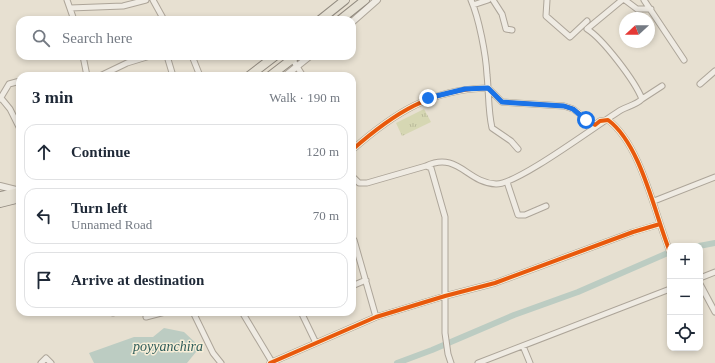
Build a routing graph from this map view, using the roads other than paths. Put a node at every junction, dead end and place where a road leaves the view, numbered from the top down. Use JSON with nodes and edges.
{"nodes":[{"id":1,"x":67,"y":0,"type":"edge"},
{"id":2,"x":146,"y":0,"type":"edge"},
{"id":3,"x":153,"y":0,"type":"edge"},
{"id":4,"x":345,"y":0,"type":"edge"},
{"id":5,"x":365,"y":0,"type":"edge"},
{"id":6,"x":377,"y":0,"type":"edge"},
{"id":7,"x":488,"y":0,"type":"edge"},
{"id":8,"x":493,"y":0,"type":"edge"},
{"id":9,"x":547,"y":0,"type":"edge"},
{"id":10,"x":622,"y":0,"type":"edge"},
{"id":11,"x":626,"y":0,"type":"edge"},
{"id":12,"x":644,"y":0,"type":"edge"},
{"id":13,"x":472,"y":2,"type":"edge"},
{"id":14,"x":70,"y":8,"type":"junction"},
{"id":15,"x":651,"y":9,"type":"junction"},
{"id":16,"x":73,"y":16,"type":"edge"},
{"id":17,"x":162,"y":16,"type":"edge"},
{"id":18,"x":325,"y":16,"type":"edge"},
{"id":19,"x":345,"y":16,"type":"edge"},
{"id":20,"x":356,"y":18,"type":"edge"},
{"id":21,"x":587,"y":21,"type":"dead end"},
{"id":22,"x":512,"y":30,"type":"dead end"},
{"id":23,"x":84,"y":60,"type":"edge"},
{"id":24,"x":138,"y":60,"type":"edge"},
{"id":25,"x":168,"y":60,"type":"edge"},
{"id":26,"x":194,"y":60,"type":"edge"},
{"id":27,"x":270,"y":60,"type":"edge"},
{"id":28,"x":289,"y":60,"type":"edge"},
{"id":29,"x":294,"y":60,"type":"edge"},
{"id":30,"x":305,"y":60,"type":"edge"},
{"id":31,"x":684,"y":60,"type":"dead end"},
{"id":32,"x":297,"y":67,"type":"junction"},
{"id":33,"x":86,"y":72,"type":"edge"},
{"id":34,"x":109,"y":72,"type":"edge"},
{"id":35,"x":172,"y":72,"type":"edge"},
{"id":36,"x":198,"y":72,"type":"edge"},
{"id":37,"x":253,"y":72,"type":"edge"},
{"id":38,"x":275,"y":72,"type":"edge"},
{"id":39,"x":290,"y":72,"type":"edge"},
{"id":40,"x":300,"y":72,"type":"edge"},
{"id":41,"x":715,"y":72,"type":"edge"},
{"id":42,"x":16,"y":83,"type":"edge"},
{"id":43,"x":700,"y":84,"type":"dead end"},
{"id":44,"x":662,"y":86,"type":"dead end"},
{"id":45,"x":488,"y":88,"type":"junction"},
{"id":46,"x":1,"y":99,"type":"edge"},
{"id":47,"x":642,"y":99,"type":"junction"},
{"id":48,"x":608,"y":120,"type":"junction"},
{"id":49,"x":16,"y":121,"type":"edge"},
{"id":50,"x":356,"y":147,"type":"edge"},
{"id":51,"x":518,"y":149,"type":"dead end"},
{"id":52,"x":426,"y":166,"type":"junction"},
{"id":53,"x":715,"y":177,"type":"edge"},
{"id":54,"x":356,"y":180,"type":"edge"},
{"id":55,"x":507,"y":182,"type":"junction"},
{"id":56,"x":0,"y":186,"type":"edge"},
{"id":57,"x":16,"y":190,"type":"edge"},
{"id":58,"x":16,"y":192,"type":"edge"},
{"id":59,"x":0,"y":196,"type":"edge"},
{"id":60,"x":16,"y":199,"type":"edge"},
{"id":61,"x":654,"y":201,"type":"junction"},
{"id":62,"x":0,"y":203,"type":"edge"},
{"id":63,"x":546,"y":206,"type":"dead end"},
{"id":64,"x":660,"y":224,"type":"junction"},
{"id":65,"x":667,"y":243,"type":"edge"},
{"id":66,"x":356,"y":247,"type":"edge"},
{"id":67,"x":715,"y":272,"type":"edge"},
{"id":68,"x":703,"y":277,"type":"edge"},
{"id":69,"x":366,"y":280,"type":"junction"},
{"id":70,"x":356,"y":284,"type":"edge"},
{"id":71,"x":667,"y":290,"type":"edge"},
{"id":72,"x":703,"y":290,"type":"edge"},
{"id":73,"x":445,"y":296,"type":"junction"},
{"id":74,"x":715,"y":312,"type":"edge"},
{"id":75,"x":150,"y":316,"type":"edge"},
{"id":76,"x":195,"y":316,"type":"edge"},
{"id":77,"x":244,"y":316,"type":"edge"},
{"id":78,"x":303,"y":316,"type":"edge"},
{"id":79,"x":146,"y":317,"type":"dead end"},
{"id":80,"x":376,"y":317,"type":"junction"},
{"id":81,"x":316,"y":343,"type":"junction"},
{"id":82,"x":523,"y":346,"type":"junction"},
{"id":83,"x":271,"y":362,"type":"edge"},
{"id":84,"x":41,"y":363,"type":"edge"},
{"id":85,"x":51,"y":363,"type":"edge"},
{"id":86,"x":222,"y":363,"type":"edge"},
{"id":87,"x":451,"y":363,"type":"edge"},
{"id":88,"x":478,"y":363,"type":"edge"},
{"id":89,"x":530,"y":363,"type":"edge"}],
"edges":[{"from":1,"to":14,"type":"street"},
{"from":2,"to":14,"type":"street"},
{"from":3,"to":17,"type":"street"},
{"from":4,"to":18,"type":"main road"},
{"from":5,"to":19,"type":"main road"},
{"from":6,"to":20,"type":"street"},
{"from":7,"to":13,"type":"street"},
{"from":8,"to":22,"type":"street"},
{"from":9,"to":21,"type":"street"},
{"from":10,"to":47,"type":"street"},
{"from":11,"to":15,"type":"street"},
{"from":12,"to":15,"type":"street"},
{"from":13,"to":45,"type":"street"},
{"from":14,"to":16,"type":"street"},
{"from":15,"to":31,"type":"street"},
{"from":23,"to":33,"type":"street"},
{"from":24,"to":34,"type":"street"},
{"from":25,"to":35,"type":"street"},
{"from":26,"to":36,"type":"street"},
{"from":27,"to":37,"type":"main road"},
{"from":28,"to":38,"type":"main road"},
{"from":29,"to":32,"type":"street"},
{"from":30,"to":32,"type":"street"},
{"from":32,"to":39,"type":"street"},
{"from":32,"to":40,"type":"street"},
{"from":41,"to":43,"type":"street"},
{"from":42,"to":46,"type":"street"},
{"from":44,"to":47,"type":"street"},
{"from":45,"to":48,"type":"street"},
{"from":45,"to":50,"type":"street"},
{"from":45,"to":51,"type":"street"},
{"from":46,"to":49,"type":"street"},
{"from":47,"to":48,"type":"street"},
{"from":48,"to":55,"type":"street"},
{"from":48,"to":61,"type":"street"},
{"from":52,"to":54,"type":"street"},
{"from":52,"to":55,"type":"street"},
{"from":52,"to":73,"type":"street"},
{"from":53,"to":61,"type":"street"},
{"from":55,"to":63,"type":"street"},
{"from":56,"to":57,"type":"street"},
{"from":58,"to":59,"type":"main road"},
{"from":60,"to":62,"type":"main road"},
{"from":61,"to":64,"type":"street"},
{"from":64,"to":65,"type":"street"},
{"from":64,"to":73,"type":"street"},
{"from":66,"to":69,"type":"street"},
{"from":67,"to":68,"type":"street"},
{"from":69,"to":70,"type":"street"},
{"from":69,"to":80,"type":"street"},
{"from":71,"to":82,"type":"street"},
{"from":72,"to":74,"type":"street"},
{"from":73,"to":80,"type":"street"},
{"from":73,"to":87,"type":"street"},
{"from":75,"to":79,"type":"street"},
{"from":76,"to":86,"type":"street"},
{"from":77,"to":83,"type":"street"},
{"from":78,"to":81,"type":"street"},
{"from":80,"to":81,"type":"street"},
{"from":81,"to":83,"type":"street"},
{"from":82,"to":88,"type":"street"},
{"from":82,"to":89,"type":"street"},
{"from":84,"to":85,"type":"street"}]}
